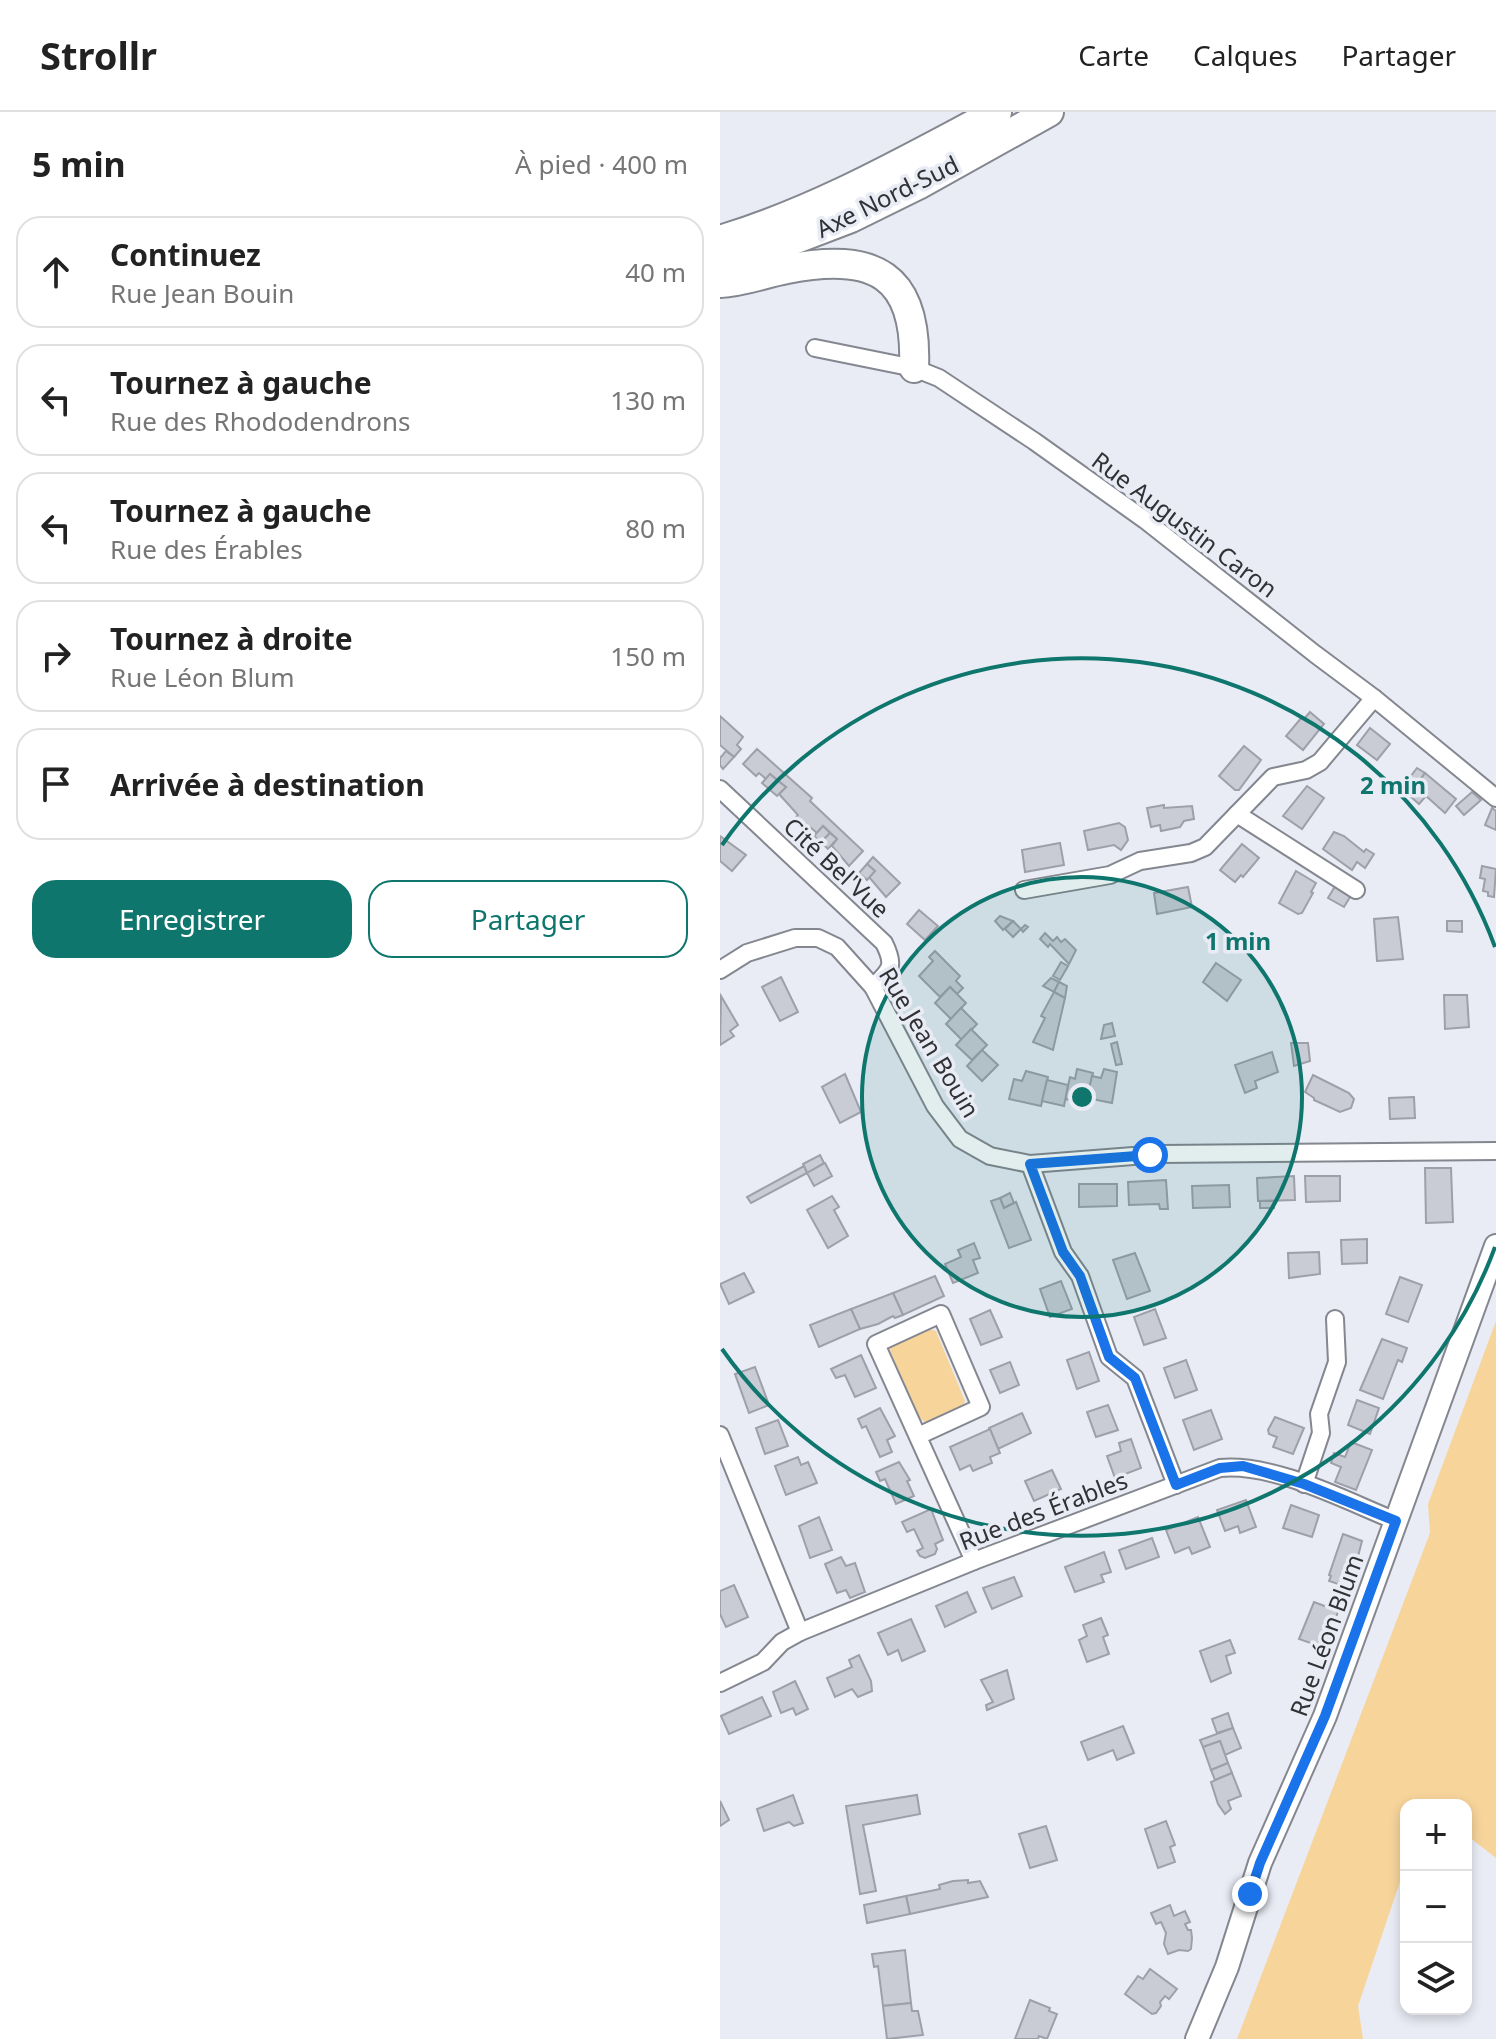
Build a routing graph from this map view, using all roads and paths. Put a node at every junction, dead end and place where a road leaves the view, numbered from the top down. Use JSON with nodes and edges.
{"nodes":[{"id":1,"x":997,"y":112,"type":"edge"},
{"id":2,"x":1049,"y":112,"type":"edge"},
{"id":3,"x":720,"y":240,"type":"edge"},
{"id":4,"x":720,"y":268,"type":"edge"},
{"id":5,"x":720,"y":283,"type":"edge"},
{"id":6,"x":815,"y":348,"type":"dead end"},
{"id":7,"x":914,"y":368,"type":"junction"},
{"id":8,"x":1374,"y":698,"type":"junction"},
{"id":9,"x":720,"y":789,"type":"edge"},
{"id":10,"x":1496,"y":798,"type":"edge"},
{"id":11,"x":1237,"y":814,"type":"junction"},
{"id":12,"x":1024,"y":890,"type":"dead end"},
{"id":13,"x":1356,"y":890,"type":"dead end"},
{"id":14,"x":720,"y":970,"type":"edge"},
{"id":15,"x":873,"y":987,"type":"junction"},
{"id":16,"x":1496,"y":1151,"type":"edge"},
{"id":17,"x":1030,"y":1164,"type":"junction"},
{"id":18,"x":1496,"y":1246,"type":"edge"},
{"id":19,"x":1335,"y":1319,"type":"dead end"},
{"id":20,"x":720,"y":1435,"type":"edge"},
{"id":21,"x":918,"y":1436,"type":"junction"},
{"id":22,"x":1304,"y":1484,"type":"junction"},
{"id":23,"x":1176,"y":1485,"type":"junction"},
{"id":24,"x":1396,"y":1521,"type":"junction"},
{"id":25,"x":974,"y":1561,"type":"junction"},
{"id":26,"x":800,"y":1632,"type":"junction"},
{"id":27,"x":720,"y":1683,"type":"edge"},
{"id":28,"x":1197,"y":2039,"type":"edge"}],
"edges":[{"from":1,"to":3,"type":"highway","name":"Axe Nord-Sud"},
{"from":2,"to":4,"type":"highway","name":"Axe Nord-Sud"},
{"from":5,"to":7,"type":"highway"},
{"from":6,"to":7,"type":"street","name":"Rue Augustin Caron"},
{"from":7,"to":8,"type":"street","name":"Rue Augustin Caron"},
{"from":8,"to":10,"type":"street","name":"Rue Augustin Caron"},
{"from":8,"to":11,"type":"street"},
{"from":9,"to":15,"type":"street","name":"Cité Bel'Vue"},
{"from":11,"to":12,"type":"street"},
{"from":11,"to":13,"type":"street"},
{"from":14,"to":15,"type":"street","name":"Rue Jean Bouin"},
{"from":15,"to":17,"type":"street","name":"Rue Jean Bouin"},
{"from":16,"to":17,"type":"street","name":"Rue Jean Bouin"},
{"from":17,"to":23,"type":"street"},
{"from":18,"to":24,"type":"street","name":"Rue Léon Blum"},
{"from":19,"to":22,"type":"street"},
{"from":20,"to":26,"type":"street"},
{"from":21,"to":21,"type":"street"},
{"from":21,"to":25,"type":"street"},
{"from":22,"to":23,"type":"street","name":"Rue des Érables"},
{"from":22,"to":24,"type":"street","name":"Rue des Érables"},
{"from":23,"to":25,"type":"street","name":"Rue des Érables"},
{"from":24,"to":28,"type":"street","name":"Rue Léon Blum"},
{"from":25,"to":26,"type":"street","name":"Rue des Érables"},
{"from":26,"to":27,"type":"street","name":"Rue des Érables"}]}
